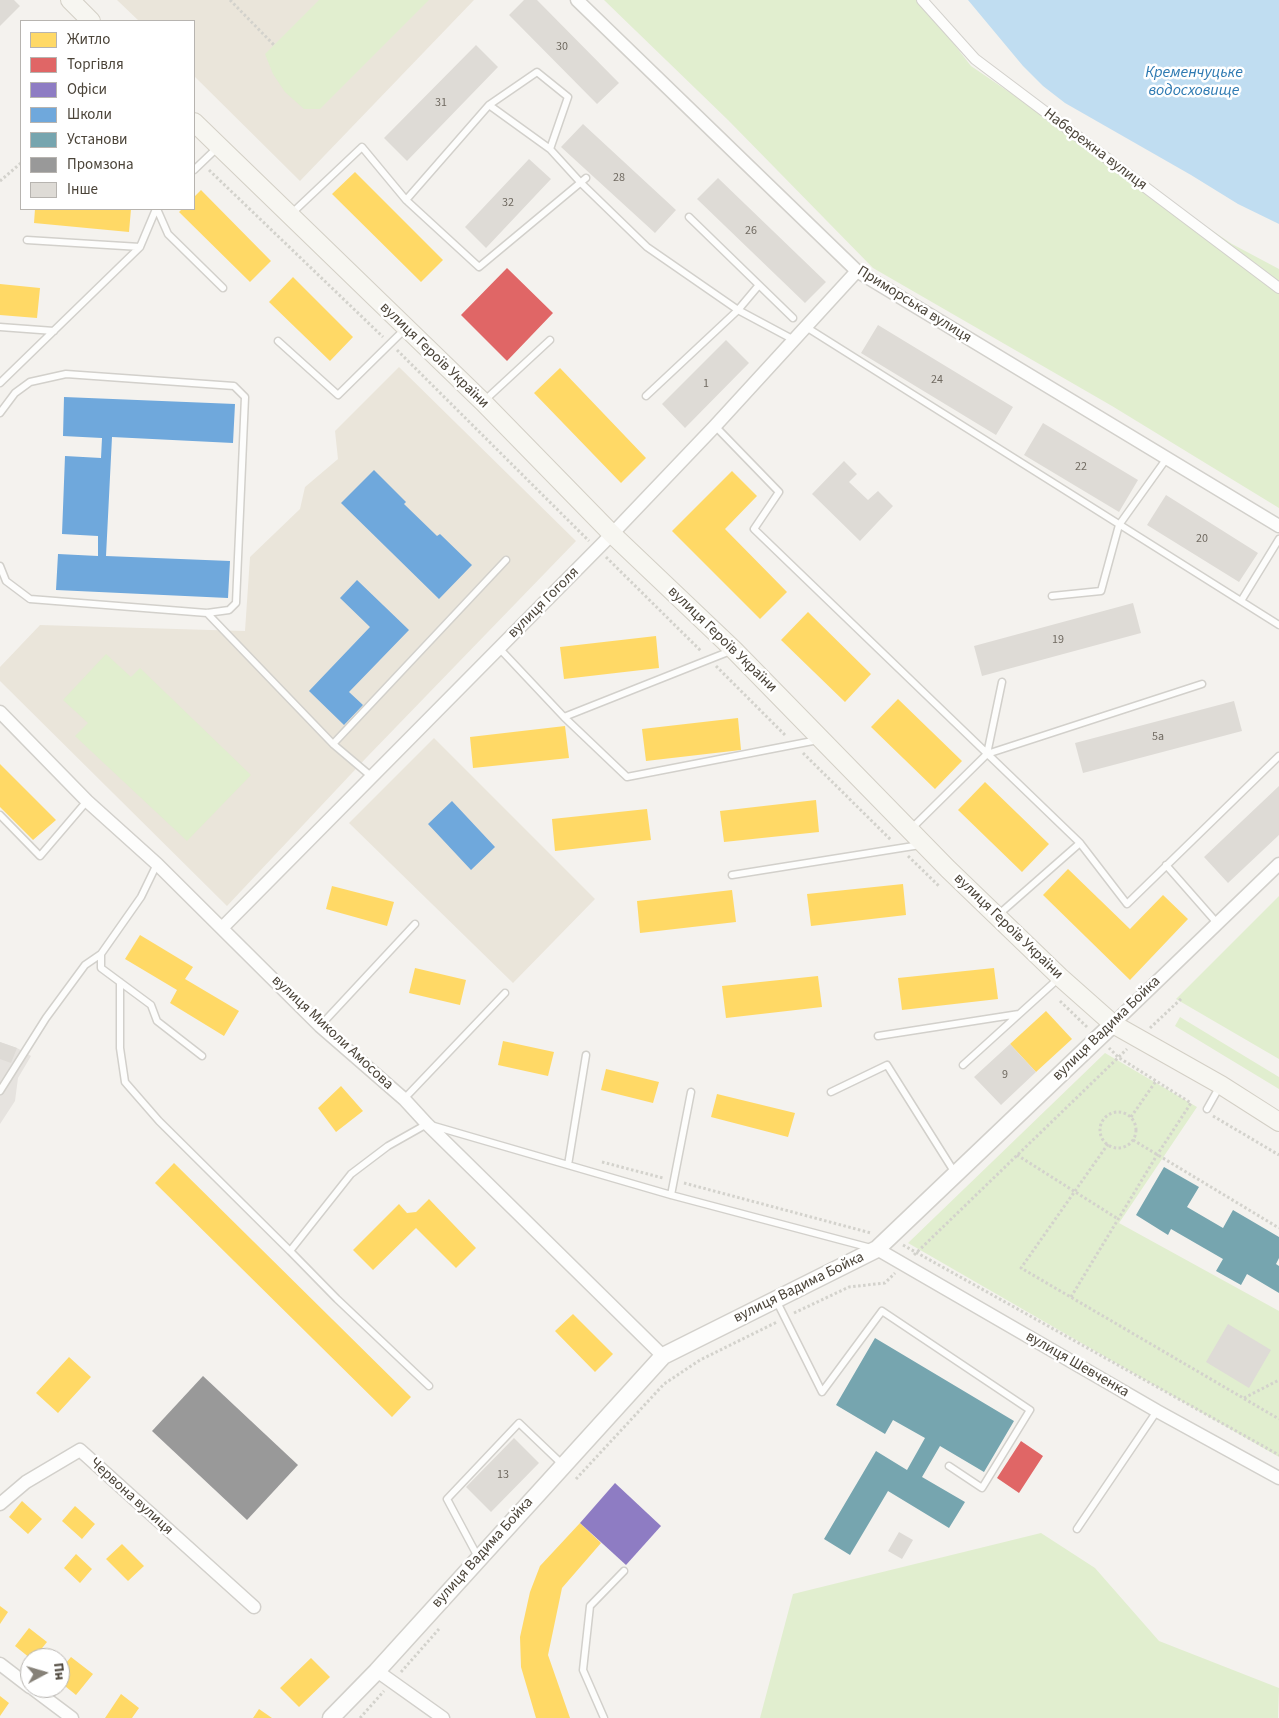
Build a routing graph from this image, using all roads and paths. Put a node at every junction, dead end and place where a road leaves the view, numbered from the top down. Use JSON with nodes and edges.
{"nodes":[{"id":1,"x":230,"y":0,"type":"edge"},
{"id":2,"x":577,"y":0,"type":"edge"},
{"id":3,"x":922,"y":0,"type":"edge"},
{"id":4,"x":73,"y":1,"type":"edge"},
{"id":5,"x":90,"y":20,"type":"edge"},
{"id":6,"x":274,"y":45,"type":"dead end"},
{"id":7,"x":489,"y":105,"type":"junction"},
{"id":8,"x":195,"y":123,"type":"edge"},
{"id":9,"x":219,"y":146,"type":"junction"},
{"id":10,"x":550,"y":149,"type":"junction"},
{"id":11,"x":20,"y":164,"type":"edge"},
{"id":12,"x":195,"y":169,"type":"edge"},
{"id":13,"x":0,"y":181,"type":"edge"},
{"id":14,"x":583,"y":181,"type":"junction"},
{"id":15,"x":406,"y":200,"type":"junction"},
{"id":16,"x":156,"y":210,"type":"edge"},
{"id":17,"x":156,"y":210,"type":"edge"},
{"id":18,"x":290,"y":215,"type":"junction"},
{"id":19,"x":688,"y":217,"type":"dead end"},
{"id":20,"x":27,"y":240,"type":"dead end"},
{"id":21,"x":140,"y":247,"type":"junction"},
{"id":22,"x":856,"y":271,"type":"junction"},
{"id":23,"x":759,"y":285,"type":"junction"},
{"id":24,"x":223,"y":288,"type":"dead end"},
{"id":25,"x":1279,"y":288,"type":"edge"},
{"id":26,"x":738,"y":310,"type":"junction"},
{"id":27,"x":793,"y":318,"type":"dead end"},
{"id":28,"x":805,"y":326,"type":"junction"},
{"id":29,"x":0,"y":327,"type":"edge"},
{"id":30,"x":406,"y":329,"type":"junction"},
{"id":31,"x":54,"y":331,"type":"junction"},
{"id":32,"x":550,"y":340,"type":"dead end"},
{"id":33,"x":794,"y":340,"type":"junction"},
{"id":34,"x":278,"y":341,"type":"dead end"},
{"id":35,"x":0,"y":383,"type":"edge"},
{"id":36,"x":646,"y":396,"type":"dead end"},
{"id":37,"x":483,"y":402,"type":"junction"},
{"id":38,"x":0,"y":413,"type":"edge"},
{"id":39,"x":715,"y":426,"type":"junction"},
{"id":40,"x":1166,"y":458,"type":"junction"},
{"id":41,"x":1119,"y":525,"type":"junction"},
{"id":42,"x":1279,"y":526,"type":"edge"},
{"id":43,"x":612,"y":534,"type":"junction"},
{"id":44,"x":1279,"y":539,"type":"edge"},
{"id":45,"x":506,"y":560,"type":"dead end"},
{"id":46,"x":0,"y":566,"type":"edge"},
{"id":47,"x":1052,"y":596,"type":"dead end"},
{"id":48,"x":1241,"y":601,"type":"junction"},
{"id":49,"x":207,"y":613,"type":"junction"},
{"id":50,"x":1279,"y":624,"type":"edge"},
{"id":51,"x":499,"y":648,"type":"junction"},
{"id":52,"x":734,"y":650,"type":"junction"},
{"id":53,"x":1002,"y":682,"type":"dead end"},
{"id":54,"x":1202,"y":684,"type":"dead end"},
{"id":55,"x":0,"y":712,"type":"edge"},
{"id":56,"x":564,"y":717,"type":"junction"},
{"id":57,"x":821,"y":739,"type":"junction"},
{"id":58,"x":334,"y":744,"type":"junction"},
{"id":59,"x":987,"y":754,"type":"junction"},
{"id":60,"x":1279,"y":756,"type":"edge"},
{"id":61,"x":372,"y":777,"type":"junction"},
{"id":62,"x":87,"y":801,"type":"junction"},
{"id":63,"x":0,"y":815,"type":"edge"},
{"id":64,"x":910,"y":830,"type":"junction"},
{"id":65,"x":1080,"y":843,"type":"junction"},
{"id":66,"x":924,"y":845,"type":"junction"},
{"id":67,"x":157,"y":864,"type":"junction"},
{"id":68,"x":1279,"y":864,"type":"edge"},
{"id":69,"x":1166,"y":865,"type":"junction"},
{"id":70,"x":732,"y":875,"type":"dead end"},
{"id":71,"x":996,"y":916,"type":"junction"},
{"id":72,"x":1217,"y":923,"type":"junction"},
{"id":73,"x":415,"y":924,"type":"dead end"},
{"id":74,"x":222,"y":928,"type":"junction"},
{"id":75,"x":101,"y":954,"type":"junction"},
{"id":76,"x":1060,"y":977,"type":"junction"},
{"id":77,"x":120,"y":982,"type":"junction"},
{"id":78,"x":505,"y":993,"type":"dead end"},
{"id":79,"x":1182,"y":998,"type":"dead end"},
{"id":80,"x":1019,"y":1014,"type":"junction"},
{"id":81,"x":1113,"y":1024,"type":"junction"},
{"id":82,"x":320,"y":1026,"type":"junction"},
{"id":83,"x":878,"y":1036,"type":"dead end"},
{"id":84,"x":1139,"y":1038,"type":"junction"},
{"id":85,"x":586,"y":1055,"type":"dead end"},
{"id":86,"x":202,"y":1056,"type":"dead end"},
{"id":87,"x":963,"y":1065,"type":"dead end"},
{"id":88,"x":1156,"y":1081,"type":"dead end"},
{"id":89,"x":1221,"y":1085,"type":"junction"},
{"id":90,"x":0,"y":1091,"type":"edge"},
{"id":91,"x":692,"y":1092,"type":"dead end"},
{"id":92,"x":830,"y":1092,"type":"dead end"},
{"id":93,"x":404,"y":1100,"type":"junction"},
{"id":94,"x":1191,"y":1103,"type":"dead end"},
{"id":95,"x":1198,"y":1108,"type":"dead end"},
{"id":96,"x":1206,"y":1110,"type":"joint"},
{"id":97,"x":1131,"y":1117,"type":"junction"},
{"id":98,"x":1279,"y":1122,"type":"edge"},
{"id":99,"x":427,"y":1124,"type":"junction"},
{"id":100,"x":1133,"y":1140,"type":"junction"},
{"id":101,"x":1108,"y":1144,"type":"junction"},
{"id":102,"x":1158,"y":1154,"type":"junction"},
{"id":103,"x":1017,"y":1155,"type":"junction"},
{"id":104,"x":1279,"y":1155,"type":"edge"},
{"id":105,"x":568,"y":1165,"type":"junction"},
{"id":106,"x":955,"y":1174,"type":"junction"},
{"id":107,"x":1075,"y":1192,"type":"junction"},
{"id":108,"x":671,"y":1195,"type":"junction"},
{"id":109,"x":1118,"y":1219,"type":"junction"},
{"id":110,"x":1279,"y":1228,"type":"edge"},
{"id":111,"x":877,"y":1249,"type":"junction"},
{"id":112,"x":290,"y":1251,"type":"junction"},
{"id":113,"x":904,"y":1265,"type":"junction"},
{"id":114,"x":1070,"y":1297,"type":"junction"},
{"id":115,"x":775,"y":1299,"type":"junction"},
{"id":116,"x":785,"y":1318,"type":"junction"},
{"id":117,"x":663,"y":1356,"type":"junction"},
{"id":118,"x":1279,"y":1380,"type":"edge"},
{"id":119,"x":429,"y":1386,"type":"dead end"},
{"id":120,"x":1244,"y":1398,"type":"junction"},
{"id":121,"x":1157,"y":1411,"type":"junction"},
{"id":122,"x":1279,"y":1419,"type":"edge"},
{"id":123,"x":563,"y":1465,"type":"junction"},
{"id":124,"x":949,"y":1466,"type":"dead end"},
{"id":125,"x":1279,"y":1478,"type":"edge"},
{"id":126,"x":575,"y":1479,"type":"dead end"},
{"id":127,"x":0,"y":1504,"type":"edge"},
{"id":128,"x":1078,"y":1529,"type":"dead end"},
{"id":129,"x":479,"y":1558,"type":"junction"},
{"id":130,"x":624,"y":1571,"type":"dead end"},
{"id":131,"x":254,"y":1607,"type":"dead end"},
{"id":132,"x":444,"y":1624,"type":"dead end"},
{"id":133,"x":0,"y":1664,"type":"edge"},
{"id":134,"x":377,"y":1671,"type":"junction"},
{"id":135,"x":20,"y":1679,"type":"edge"},
{"id":136,"x":392,"y":1682,"type":"junction"},
{"id":137,"x":46,"y":1698,"type":"edge"},
{"id":138,"x":72,"y":1718,"type":"edge"},
{"id":139,"x":331,"y":1718,"type":"edge"},
{"id":140,"x":360,"y":1718,"type":"edge"},
{"id":141,"x":444,"y":1718,"type":"edge"},
{"id":142,"x":604,"y":1718,"type":"edge"}],
"edges":[{"from":1,"to":6,"type":"path"},
{"from":2,"to":22,"type":"street","name":"Приморська вулиця"},
{"from":3,"to":25,"type":"street","name":"Набережна вулиця"},
{"from":4,"to":5,"type":"main road"},
{"from":7,"to":10,"type":"lane"},
{"from":7,"to":10,"type":"lane"},
{"from":7,"to":15,"type":"lane"},
{"from":8,"to":9,"type":"main road","name":"вулиця Героїв України"},
{"from":9,"to":12,"type":"lane"},
{"from":9,"to":18,"type":"main road","name":"вулиця Героїв України"},
{"from":10,"to":14,"type":"lane"},
{"from":11,"to":13,"type":"path"},
{"from":14,"to":15,"type":"lane"},
{"from":14,"to":26,"type":"lane"},
{"from":15,"to":18,"type":"lane"},
{"from":16,"to":21,"type":"lane"},
{"from":17,"to":24,"type":"lane"},
{"from":18,"to":30,"type":"main road","name":"вулиця Героїв України"},
{"from":19,"to":23,"type":"lane"},
{"from":20,"to":21,"type":"lane"},
{"from":21,"to":31,"type":"lane"},
{"from":22,"to":28,"type":"street","name":"вулиця Гоголя"},
{"from":22,"to":40,"type":"street","name":"Приморська вулиця"},
{"from":23,"to":26,"type":"lane"},
{"from":23,"to":27,"type":"lane"},
{"from":26,"to":33,"type":"lane"},
{"from":26,"to":36,"type":"lane"},
{"from":28,"to":33,"type":"street","name":"вулиця Гоголя"},
{"from":28,"to":41,"type":"lane"},
{"from":29,"to":31,"type":"lane"},
{"from":30,"to":34,"type":"lane"},
{"from":30,"to":37,"type":"main road","name":"вулиця Героїв України"},
{"from":31,"to":35,"type":"lane"},
{"from":32,"to":37,"type":"lane"},
{"from":33,"to":39,"type":"street","name":"вулиця Гоголя"},
{"from":37,"to":43,"type":"main road","name":"вулиця Героїв України"},
{"from":38,"to":49,"type":"lane"},
{"from":39,"to":43,"type":"street","name":"вулиця Гоголя"},
{"from":39,"to":59,"type":"lane"},
{"from":40,"to":41,"type":"lane"},
{"from":40,"to":42,"type":"street","name":"Приморська вулиця"},
{"from":41,"to":47,"type":"lane"},
{"from":41,"to":48,"type":"lane"},
{"from":43,"to":51,"type":"street","name":"вулиця Гоголя"},
{"from":43,"to":52,"type":"main road","name":"вулиця Героїв України"},
{"from":44,"to":48,"type":"lane"},
{"from":45,"to":58,"type":"lane"},
{"from":46,"to":49,"type":"lane"},
{"from":48,"to":50,"type":"lane"},
{"from":49,"to":58,"type":"lane"},
{"from":51,"to":56,"type":"lane"},
{"from":51,"to":61,"type":"street","name":"вулиця Гоголя"},
{"from":52,"to":56,"type":"lane"},
{"from":52,"to":57,"type":"main road","name":"вулиця Героїв України"},
{"from":53,"to":59,"type":"lane"},
{"from":54,"to":59,"type":"lane"},
{"from":55,"to":62,"type":"street","name":"вулиця Миколи Амосова"},
{"from":56,"to":57,"type":"lane"},
{"from":57,"to":64,"type":"main road","name":"вулиця Героїв України"},
{"from":58,"to":61,"type":"lane"},
{"from":59,"to":64,"type":"lane"},
{"from":59,"to":65,"type":"lane"},
{"from":60,"to":69,"type":"lane"},
{"from":61,"to":74,"type":"street","name":"вулиця Гоголя"},
{"from":62,"to":63,"type":"lane"},
{"from":62,"to":67,"type":"street","name":"вулиця Миколи Амосова"},
{"from":64,"to":66,"type":"main road","name":"вулиця Героїв України"},
{"from":65,"to":69,"type":"lane"},
{"from":65,"to":71,"type":"lane"},
{"from":66,"to":70,"type":"lane"},
{"from":66,"to":71,"type":"main road","name":"вулиця Героїв України"},
{"from":67,"to":74,"type":"street","name":"вулиця Миколи Амосова"},
{"from":67,"to":75,"type":"lane"},
{"from":68,"to":72,"type":"street","name":"вулиця Вадима Бойка"},
{"from":69,"to":72,"type":"lane"},
{"from":71,"to":76,"type":"main road","name":"вулиця Героїв України"},
{"from":72,"to":81,"type":"street","name":"вулиця Вадима Бойка"},
{"from":73,"to":82,"type":"lane"},
{"from":74,"to":82,"type":"street","name":"вулиця Миколи Амосова"},
{"from":75,"to":77,"type":"lane"},
{"from":75,"to":90,"type":"lane"},
{"from":76,"to":80,"type":"lane"},
{"from":76,"to":81,"type":"main road","name":"вулиця Героїв України"},
{"from":77,"to":86,"type":"lane"},
{"from":77,"to":112,"type":"lane"},
{"from":78,"to":93,"type":"lane"},
{"from":79,"to":84,"type":"path"},
{"from":80,"to":83,"type":"lane"},
{"from":80,"to":87,"type":"lane"},
{"from":81,"to":84,"type":"main road","name":"вулиця Героїв України"},
{"from":81,"to":106,"type":"street","name":"вулиця Вадима Бойка"},
{"from":82,"to":93,"type":"street","name":"вулиця Миколи Амосова"},
{"from":84,"to":89,"type":"main road","name":"вулиця Героїв України"},
{"from":84,"to":103,"type":"path"},
{"from":85,"to":105,"type":"lane"},
{"from":88,"to":97,"type":"path"},
{"from":89,"to":96,"type":"lane"},
{"from":89,"to":98,"type":"main road","name":"вулиця Героїв України"},
{"from":91,"to":108,"type":"lane"},
{"from":92,"to":106,"type":"lane"},
{"from":93,"to":99,"type":"street","name":"вулиця Миколи Амосова"},
{"from":94,"to":95,"type":"path"},
{"from":96,"to":104,"type":"path"},
{"from":97,"to":100,"type":"path"},
{"from":97,"to":101,"type":"path"},
{"from":99,"to":105,"type":"lane"},
{"from":99,"to":112,"type":"lane"},
{"from":99,"to":117,"type":"street","name":"вулиця Миколи Амосова"},
{"from":100,"to":101,"type":"path"},
{"from":100,"to":102,"type":"path"},
{"from":101,"to":107,"type":"path"},
{"from":102,"to":109,"type":"path"},
{"from":102,"to":110,"type":"path"},
{"from":103,"to":107,"type":"path"},
{"from":103,"to":113,"type":"path"},
{"from":105,"to":108,"type":"lane"},
{"from":106,"to":111,"type":"street","name":"вулиця Вадима Бойка"},
{"from":107,"to":109,"type":"path"},
{"from":107,"to":114,"type":"path"},
{"from":108,"to":111,"type":"lane"},
{"from":109,"to":114,"type":"path"},
{"from":111,"to":113,"type":"street","name":"вулиця Шевченка"},
{"from":111,"to":115,"type":"street","name":"вулиця Вадима Бойка"},
{"from":112,"to":119,"type":"lane"},
{"from":113,"to":116,"type":"path"},
{"from":113,"to":121,"type":"street","name":"вулиця Шевченка"},
{"from":114,"to":120,"type":"path"},
{"from":115,"to":116,"type":"lane"},
{"from":115,"to":117,"type":"street","name":"вулиця Вадима Бойка"},
{"from":116,"to":124,"type":"lane"},
{"from":116,"to":126,"type":"path"},
{"from":117,"to":123,"type":"street","name":"вулиця Вадима Бойка"},
{"from":118,"to":120,"type":"path"},
{"from":120,"to":122,"type":"path"},
{"from":121,"to":125,"type":"street","name":"вулиця Шевченка"},
{"from":121,"to":128,"type":"lane"},
{"from":123,"to":129,"type":"street","name":"вулиця Вадима Бойка"},
{"from":123,"to":129,"type":"lane"},
{"from":127,"to":131,"type":"street","name":"Червона вулиця"},
{"from":129,"to":134,"type":"street","name":"вулиця Вадима Бойка"},
{"from":130,"to":142,"type":"lane"},
{"from":132,"to":136,"type":"path"},
{"from":133,"to":135,"type":"street"},
{"from":134,"to":136,"type":"street"},
{"from":134,"to":139,"type":"street","name":"вулиця Вадима Бойка"},
{"from":136,"to":140,"type":"path"},
{"from":136,"to":141,"type":"street"},
{"from":137,"to":138,"type":"street"}]}
